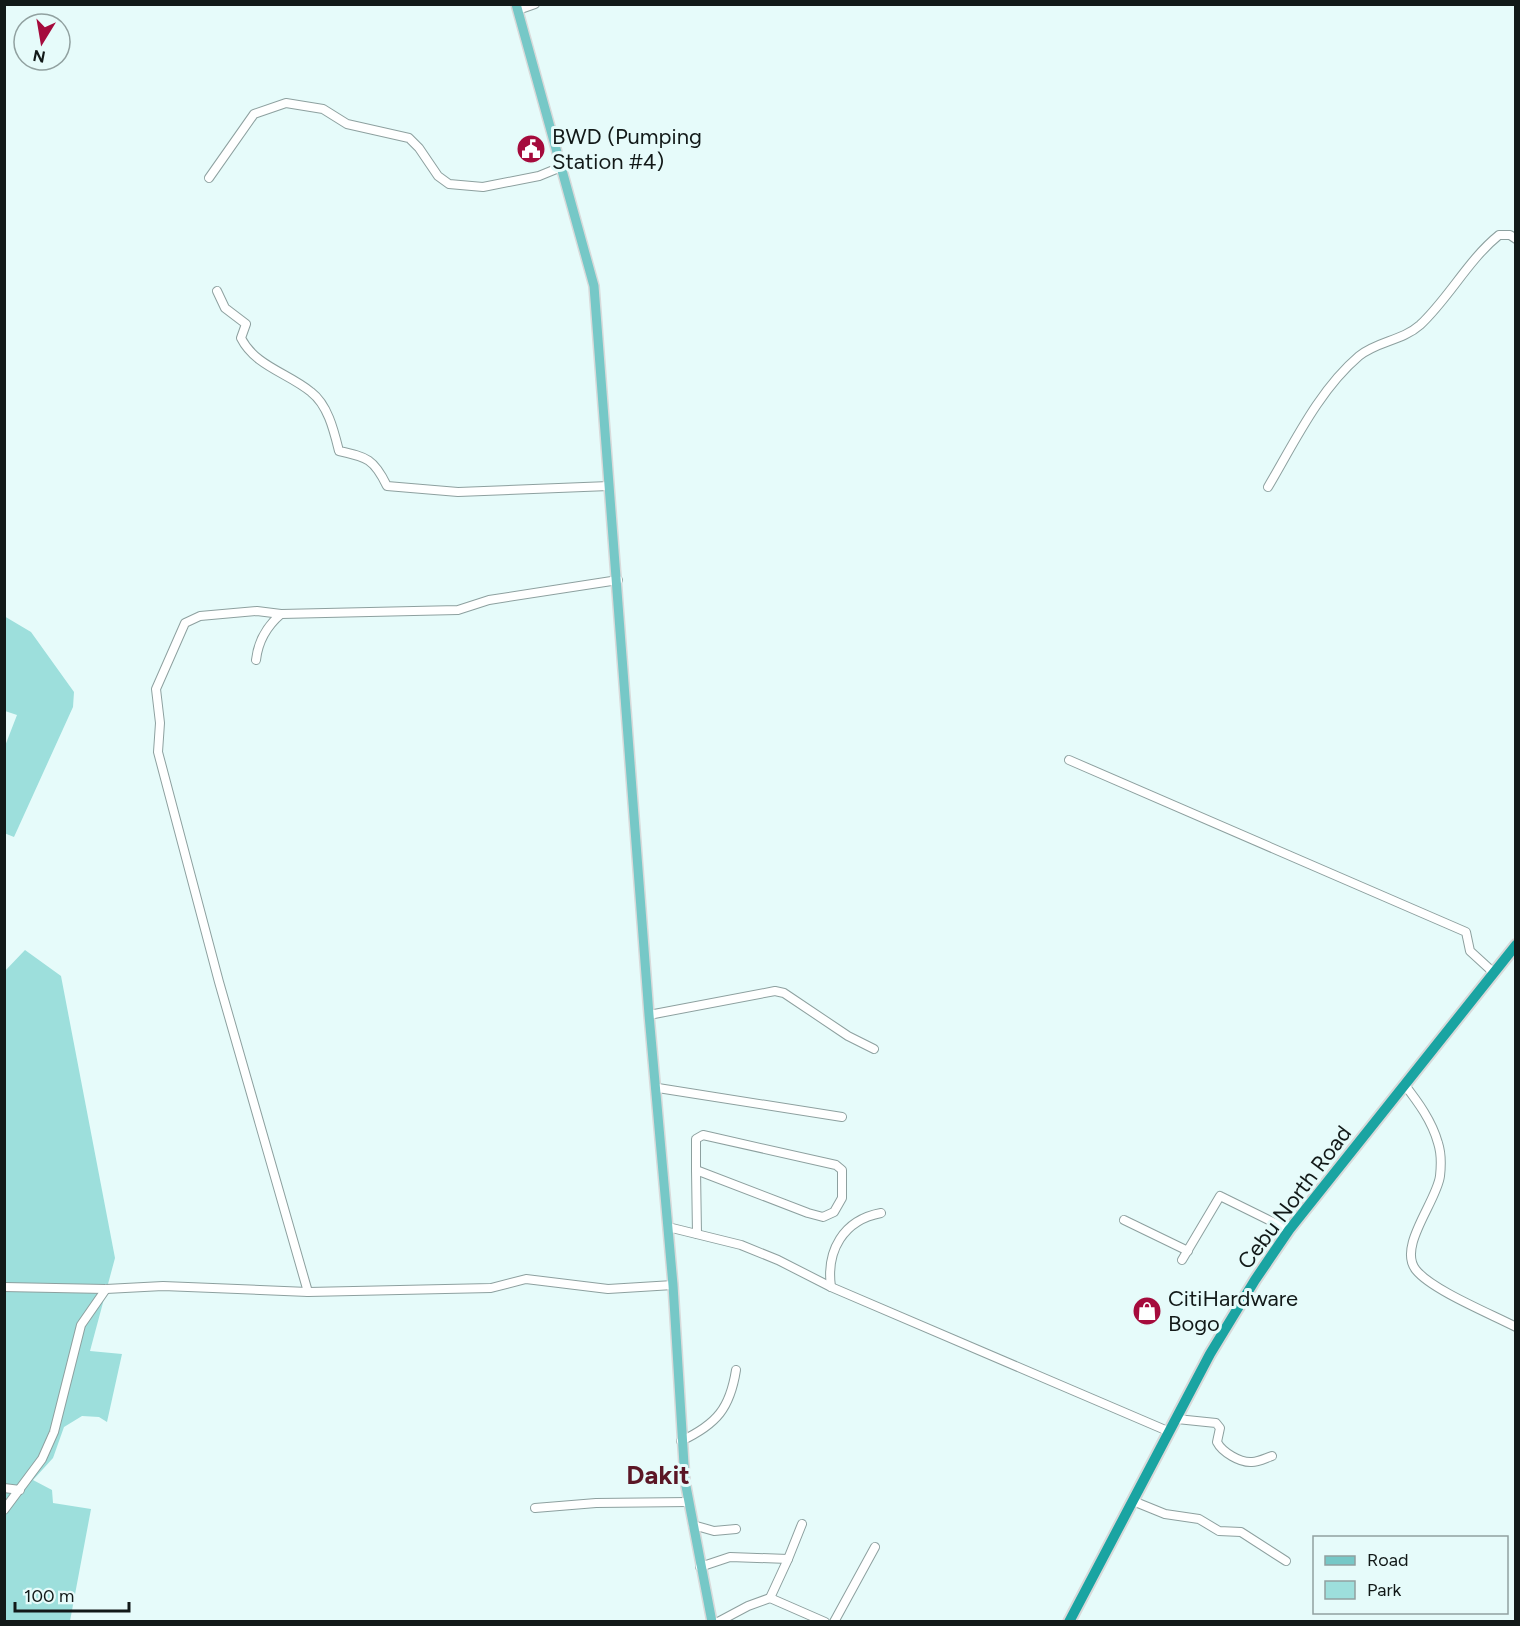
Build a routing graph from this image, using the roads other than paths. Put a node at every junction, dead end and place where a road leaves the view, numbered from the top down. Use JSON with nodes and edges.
{"nodes":[{"id":1,"x":535,"y":4,"type":"edge"},
{"id":2,"x":517,"y":7,"type":"edge"},
{"id":3,"x":561,"y":167,"type":"junction"},
{"id":4,"x":209,"y":178,"type":"dead end"},
{"id":5,"x":1515,"y":239,"type":"edge"},
{"id":6,"x":217,"y":291,"type":"dead end"},
{"id":7,"x":609,"y":486,"type":"junction"},
{"id":8,"x":1268,"y":487,"type":"dead end"},
{"id":9,"x":618,"y":580,"type":"junction"},
{"id":10,"x":281,"y":614,"type":"junction"},
{"id":11,"x":256,"y":660,"type":"dead end"},
{"id":12,"x":1069,"y":760,"type":"dead end"},
{"id":13,"x":1515,"y":945,"type":"edge"},
{"id":14,"x":1494,"y":973,"type":"junction"},
{"id":15,"x":649,"y":1015,"type":"junction"},
{"id":16,"x":874,"y":1049,"type":"dead end"},
{"id":17,"x":1404,"y":1084,"type":"junction"},
{"id":18,"x":658,"y":1088,"type":"junction"},
{"id":19,"x":842,"y":1117,"type":"dead end"},
{"id":20,"x":696,"y":1170,"type":"junction"},
{"id":21,"x":881,"y":1213,"type":"dead end"},
{"id":22,"x":1124,"y":1220,"type":"dead end"},
{"id":23,"x":668,"y":1227,"type":"junction"},
{"id":24,"x":1289,"y":1230,"type":"junction"},
{"id":25,"x":697,"y":1234,"type":"junction"},
{"id":26,"x":1188,"y":1251,"type":"junction"},
{"id":27,"x":1182,"y":1260,"type":"dead end"},
{"id":28,"x":673,"y":1285,"type":"junction"},
{"id":29,"x":4,"y":1287,"type":"edge"},
{"id":30,"x":831,"y":1287,"type":"junction"},
{"id":31,"x":106,"y":1288,"type":"junction"},
{"id":32,"x":308,"y":1292,"type":"junction"},
{"id":33,"x":1515,"y":1327,"type":"edge"},
{"id":34,"x":736,"y":1370,"type":"dead end"},
{"id":35,"x":1177,"y":1419,"type":"junction"},
{"id":36,"x":1170,"y":1432,"type":"junction"},
{"id":37,"x":681,"y":1441,"type":"junction"},
{"id":38,"x":1272,"y":1456,"type":"dead end"},
{"id":39,"x":4,"y":1488,"type":"edge"},
{"id":40,"x":20,"y":1491,"type":"junction"},
{"id":41,"x":1133,"y":1501,"type":"junction"},
{"id":42,"x":689,"y":1502,"type":"junction"},
{"id":43,"x":535,"y":1508,"type":"dead end"},
{"id":44,"x":4,"y":1510,"type":"edge"},
{"id":45,"x":802,"y":1524,"type":"dead end"},
{"id":46,"x":693,"y":1525,"type":"junction"},
{"id":47,"x":736,"y":1529,"type":"dead end"},
{"id":48,"x":875,"y":1547,"type":"dead end"},
{"id":49,"x":788,"y":1560,"type":"junction"},
{"id":50,"x":1286,"y":1561,"type":"dead end"},
{"id":51,"x":700,"y":1567,"type":"junction"},
{"id":52,"x":770,"y":1598,"type":"junction"},
{"id":53,"x":712,"y":1622,"type":"edge"},
{"id":54,"x":718,"y":1622,"type":"edge"},
{"id":55,"x":825,"y":1622,"type":"edge"},
{"id":56,"x":834,"y":1622,"type":"edge"},
{"id":57,"x":1068,"y":1622,"type":"edge"}],
"edges":[{"from":1,"to":2,"type":"street"},
{"from":2,"to":3,"type":"main road"},
{"from":3,"to":4,"type":"street"},
{"from":3,"to":7,"type":"main road"},
{"from":5,"to":8,"type":"street"},
{"from":6,"to":7,"type":"street"},
{"from":7,"to":9,"type":"main road"},
{"from":9,"to":10,"type":"street"},
{"from":9,"to":15,"type":"main road"},
{"from":10,"to":11,"type":"street"},
{"from":10,"to":32,"type":"street"},
{"from":12,"to":14,"type":"street"},
{"from":13,"to":14,"type":"highway","name":"Cebu North Road"},
{"from":14,"to":17,"type":"highway","name":"Cebu North Road"},
{"from":15,"to":16,"type":"street"},
{"from":15,"to":18,"type":"main road"},
{"from":17,"to":24,"type":"highway","name":"Cebu North Road"},
{"from":17,"to":33,"type":"street"},
{"from":18,"to":19,"type":"street"},
{"from":18,"to":23,"type":"main road"},
{"from":20,"to":20,"type":"street"},
{"from":20,"to":25,"type":"street"},
{"from":21,"to":30,"type":"street"},
{"from":22,"to":26,"type":"street"},
{"from":23,"to":25,"type":"street"},
{"from":23,"to":28,"type":"main road"},
{"from":24,"to":26,"type":"street"},
{"from":24,"to":35,"type":"highway","name":"Cebu North Road"},
{"from":25,"to":30,"type":"street"},
{"from":26,"to":27,"type":"street"},
{"from":28,"to":32,"type":"street"},
{"from":28,"to":37,"type":"main road"},
{"from":29,"to":31,"type":"street"},
{"from":30,"to":36,"type":"street"},
{"from":31,"to":32,"type":"street"},
{"from":31,"to":40,"type":"street"},
{"from":34,"to":37,"type":"street"},
{"from":35,"to":36,"type":"highway","name":"Cebu North Road"},
{"from":35,"to":38,"type":"street"},
{"from":36,"to":41,"type":"highway","name":"Cebu North Road"},
{"from":37,"to":42,"type":"main road"},
{"from":39,"to":40,"type":"street"},
{"from":40,"to":44,"type":"street"},
{"from":41,"to":50,"type":"street"},
{"from":41,"to":57,"type":"highway","name":"Cebu North Road"},
{"from":42,"to":43,"type":"street"},
{"from":42,"to":46,"type":"main road"},
{"from":45,"to":49,"type":"street"},
{"from":46,"to":47,"type":"street"},
{"from":46,"to":51,"type":"main road"},
{"from":48,"to":56,"type":"street"},
{"from":49,"to":51,"type":"street"},
{"from":49,"to":52,"type":"street"},
{"from":51,"to":53,"type":"main road"},
{"from":52,"to":54,"type":"street"},
{"from":52,"to":55,"type":"street"}]}
